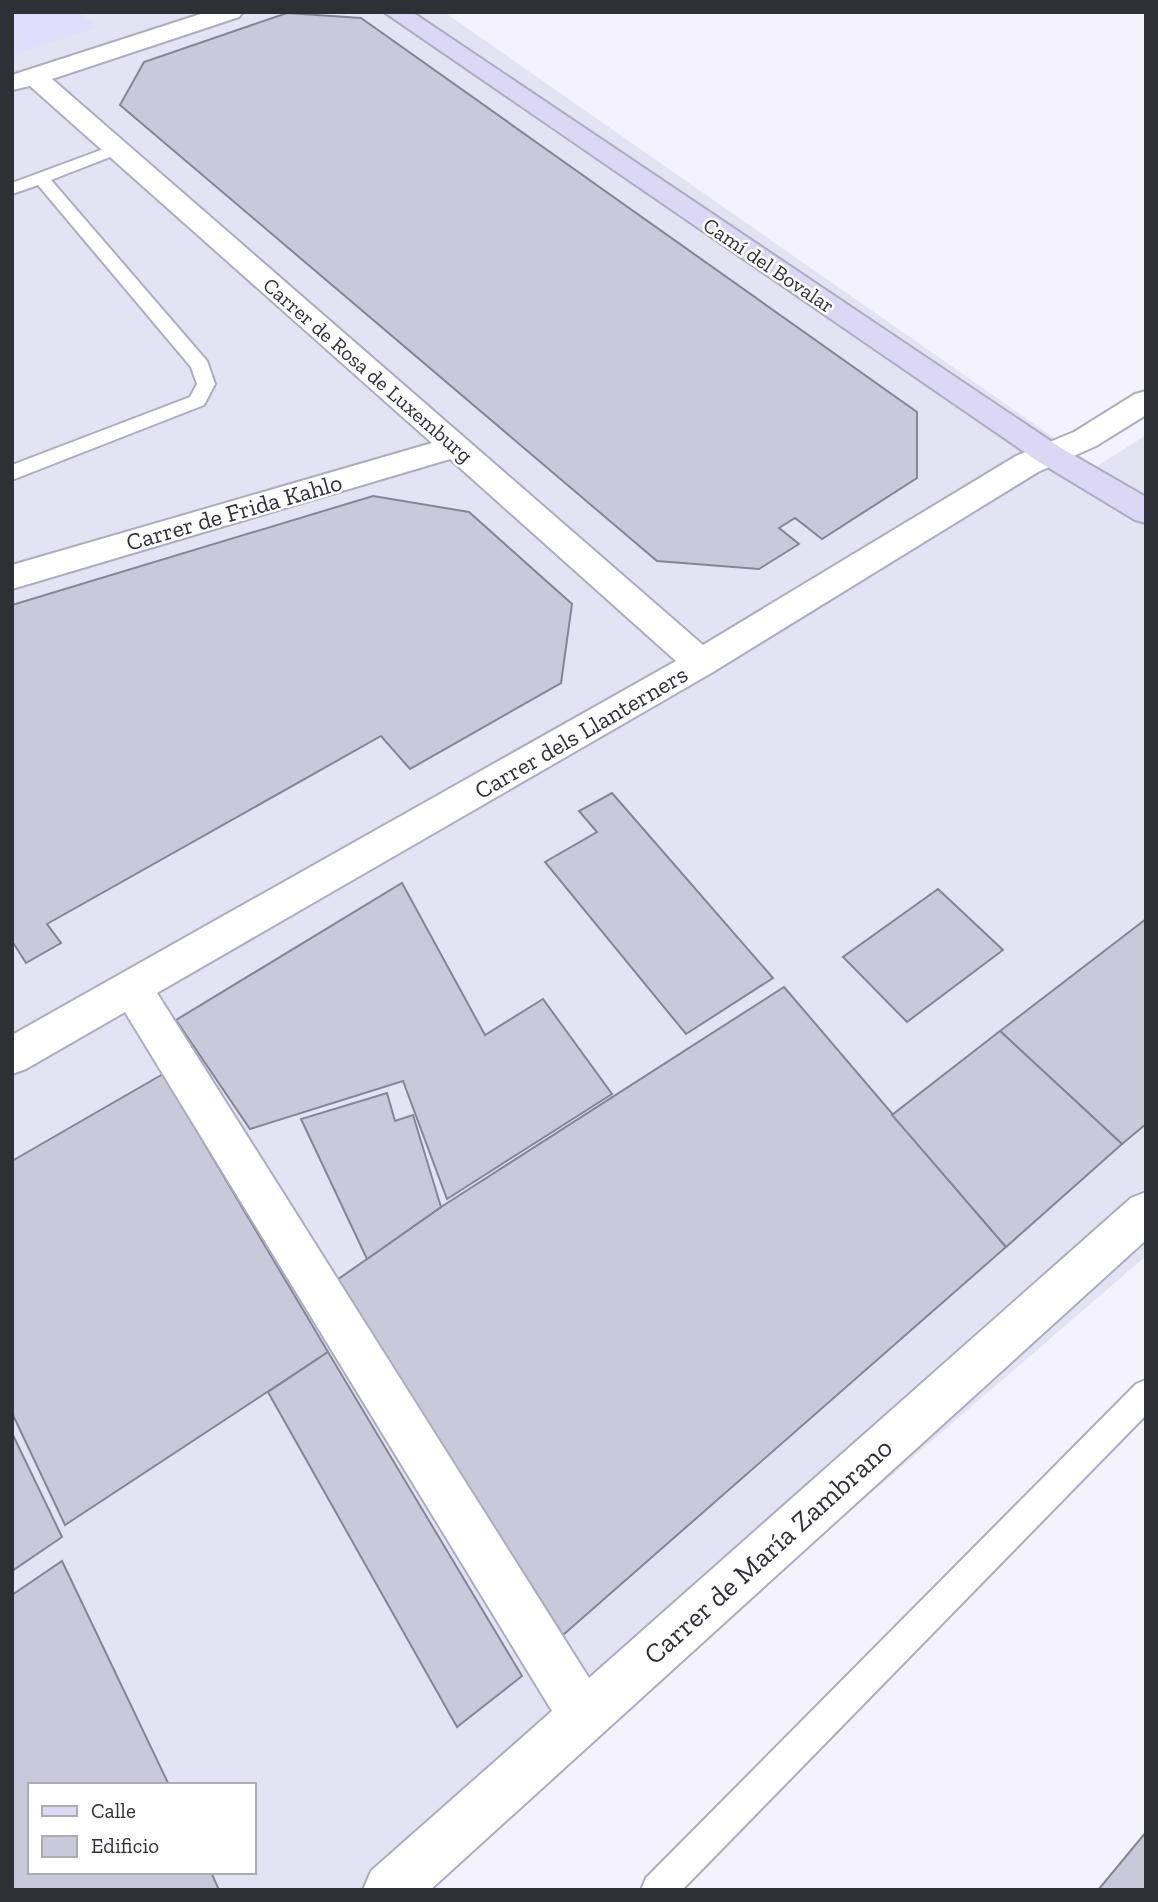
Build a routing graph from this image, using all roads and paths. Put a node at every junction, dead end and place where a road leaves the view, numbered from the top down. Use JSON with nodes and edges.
{"nodes":[{"id":1,"x":231,"y":12,"type":"edge"},
{"id":2,"x":396,"y":12,"type":"edge"},
{"id":3,"x":23,"y":80,"type":"edge"},
{"id":4,"x":117,"y":149,"type":"junction"},
{"id":5,"x":41,"y":178,"type":"junction"},
{"id":6,"x":12,"y":189,"type":"edge"},
{"id":7,"x":1146,"y":401,"type":"edge"},
{"id":8,"x":456,"y":447,"type":"junction"},
{"id":9,"x":1050,"y":455,"type":"junction"},
{"id":10,"x":12,"y":473,"type":"edge"},
{"id":11,"x":1146,"y":512,"type":"edge"},
{"id":12,"x":12,"y":577,"type":"edge"},
{"id":13,"x":701,"y":663,"type":"junction"},
{"id":14,"x":132,"y":988,"type":"junction"},
{"id":15,"x":12,"y":1056,"type":"edge"},
{"id":16,"x":1146,"y":1212,"type":"edge"},
{"id":17,"x":1146,"y":1394,"type":"edge"},
{"id":18,"x":584,"y":1716,"type":"junction"},
{"id":19,"x":390,"y":1890,"type":"edge"},
{"id":20,"x":658,"y":1890,"type":"edge"}],
"edges":[{"from":1,"to":3,"type":"street"},
{"from":2,"to":9,"type":"street","name":"Camí del Bovalar"},
{"from":3,"to":4,"type":"street","name":"Carrer de Rosa de Luxemburg"},
{"from":4,"to":5,"type":"lane"},
{"from":4,"to":8,"type":"street","name":"Carrer de Rosa de Luxemburg"},
{"from":5,"to":6,"type":"lane"},
{"from":5,"to":10,"type":"lane"},
{"from":7,"to":9,"type":"street","name":"Carrer dels Llanterners"},
{"from":8,"to":12,"type":"street","name":"Carrer de Frida Kahlo"},
{"from":8,"to":13,"type":"street","name":"Carrer de Rosa de Luxemburg"},
{"from":9,"to":11,"type":"street","name":"Camí del Bovalar"},
{"from":9,"to":13,"type":"street","name":"Carrer dels Llanterners"},
{"from":13,"to":14,"type":"street","name":"Carrer dels Llanterners"},
{"from":14,"to":15,"type":"street","name":"Carrer dels Llanterners"},
{"from":14,"to":18,"type":"street"},
{"from":16,"to":18,"type":"street","name":"Carrer de María Zambrano"},
{"from":17,"to":20,"type":"lane"},
{"from":18,"to":19,"type":"street","name":"Carrer de María Zambrano"}]}
